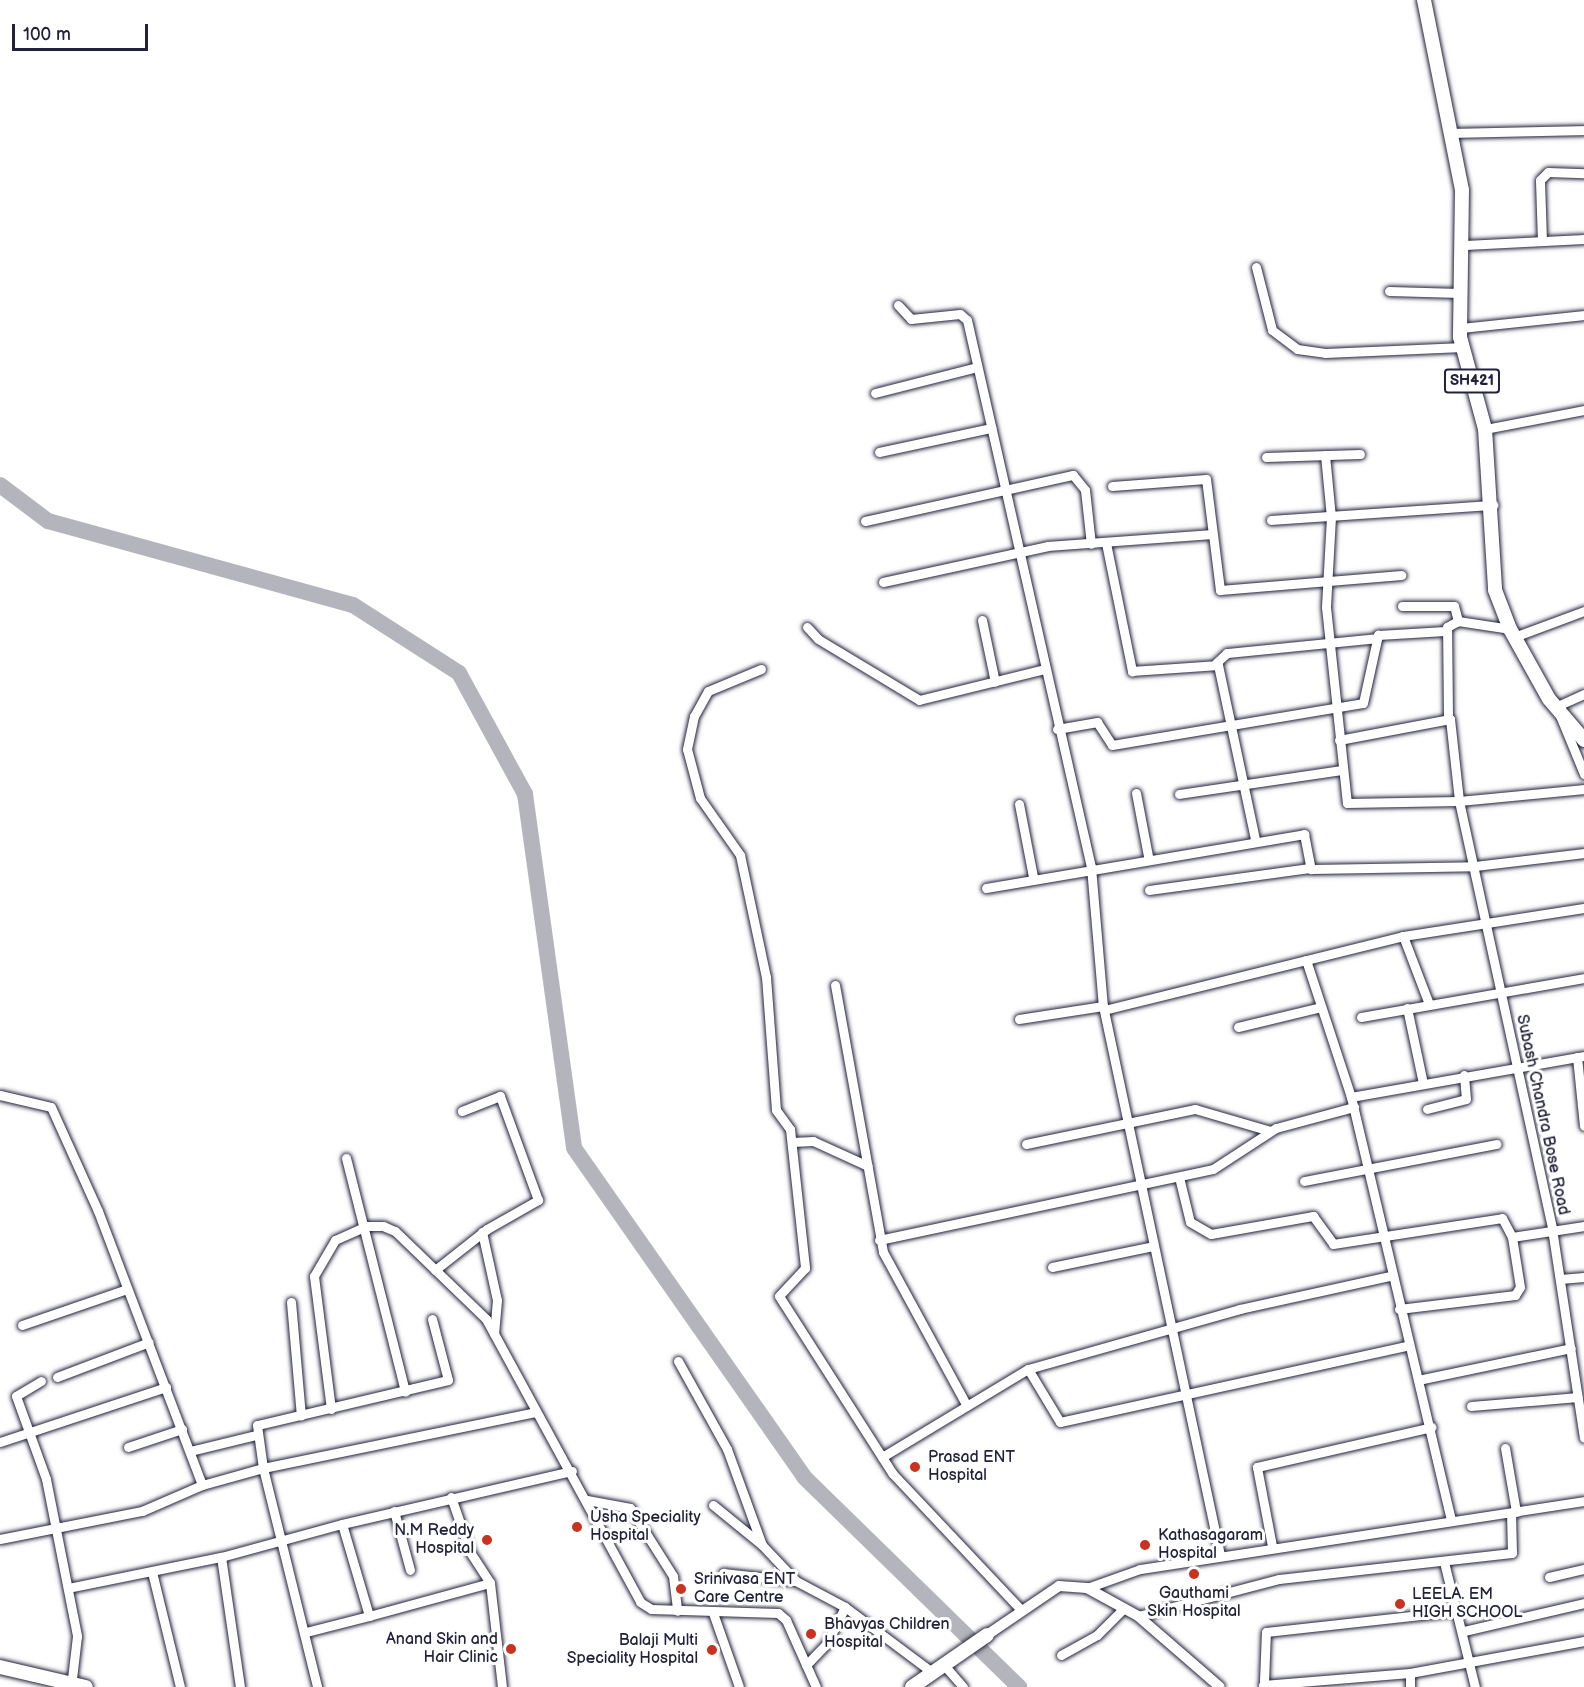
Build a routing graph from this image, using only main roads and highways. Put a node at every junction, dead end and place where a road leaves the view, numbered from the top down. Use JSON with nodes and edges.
{"nodes":[{"id":1,"x":1424,"y":0,"type":"edge"},
{"id":2,"x":1584,"y":740,"type":"edge"},
{"id":3,"x":987,"y":1635,"type":"road end"},
{"id":4,"x":0,"y":1667,"type":"edge"},
{"id":5,"x":71,"y":1685,"type":"edge"},
{"id":6,"x":86,"y":1687,"type":"edge"},
{"id":7,"x":912,"y":1687,"type":"edge"}],
"edges":[{"from":1,"to":2,"type":"main road","number":"SH421"},
{"from":3,"to":7,"type":"main road"},
{"from":4,"to":5,"type":"main road"},
{"from":5,"to":6,"type":"main road"}]}
